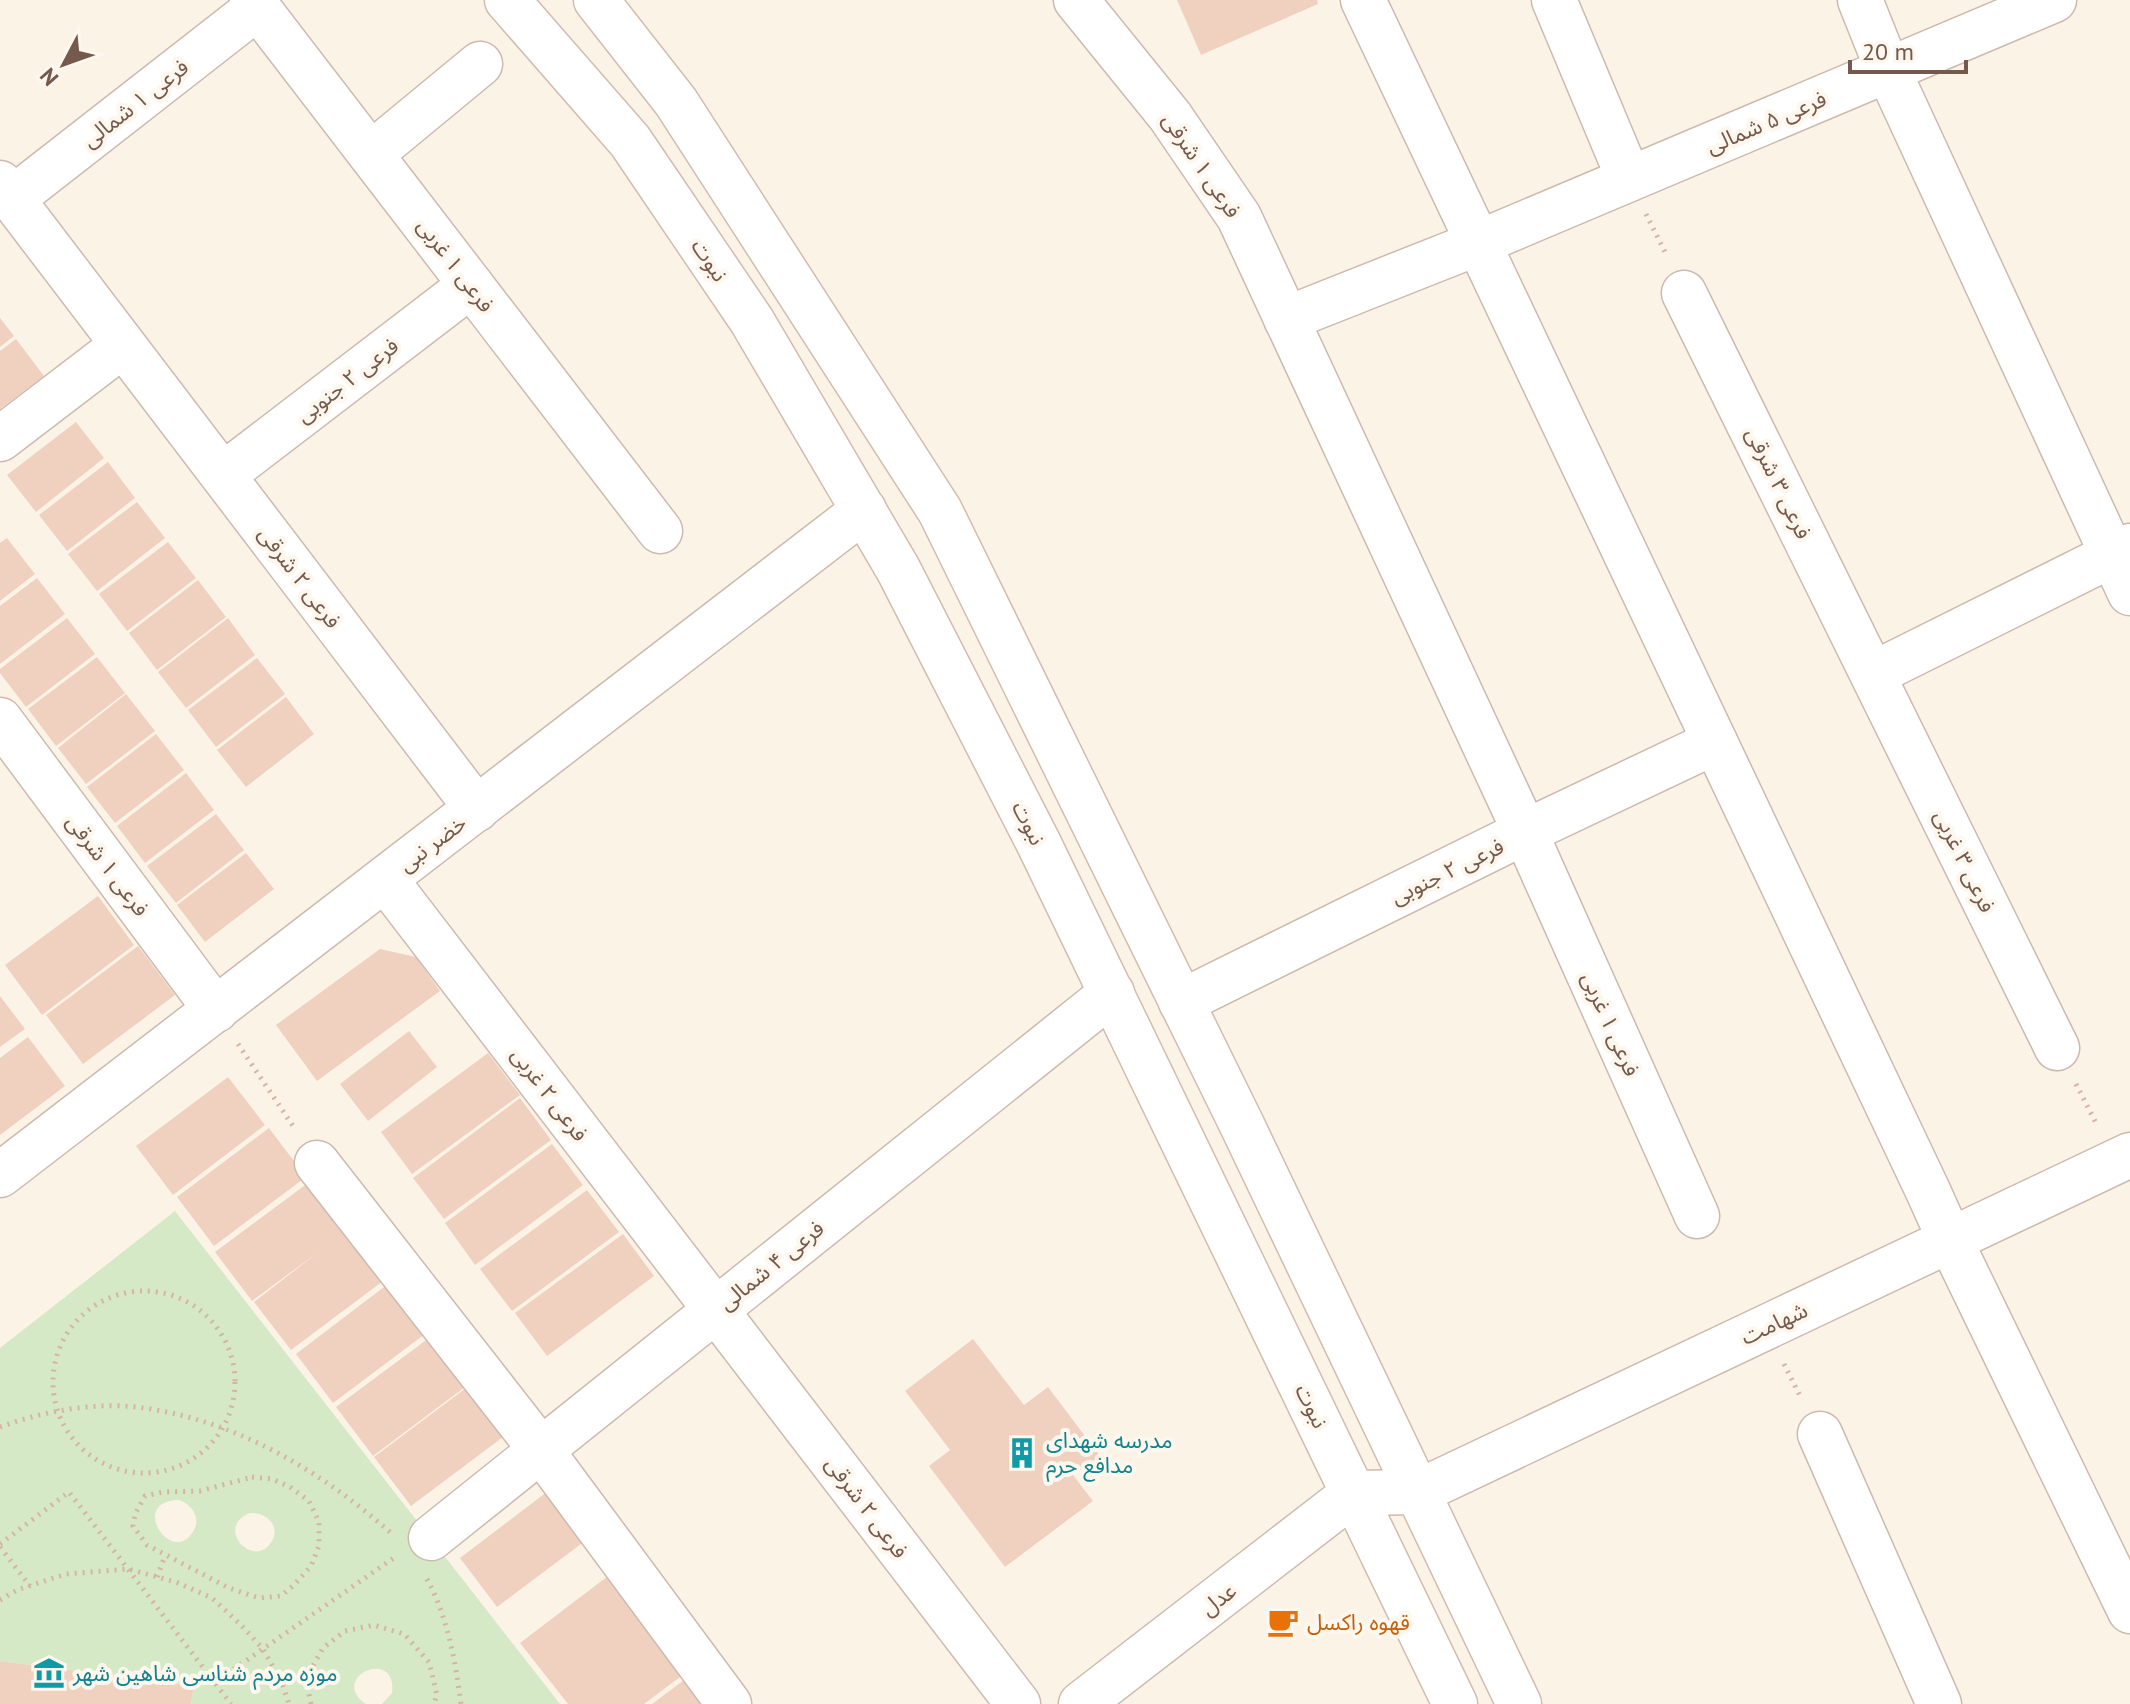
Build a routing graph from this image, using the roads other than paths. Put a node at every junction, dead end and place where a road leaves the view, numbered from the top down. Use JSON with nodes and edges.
{"nodes":[{"id":1,"x":507,"y":0,"type":"edge"},
{"id":2,"x":596,"y":0,"type":"edge"},
{"id":3,"x":1363,"y":0,"type":"edge"},
{"id":4,"x":1554,"y":0,"type":"edge"},
{"id":5,"x":1860,"y":0,"type":"edge"},
{"id":6,"x":2054,"y":0,"type":"edge"},
{"id":7,"x":255,"y":4,"type":"edge"},
{"id":8,"x":1086,"y":12,"type":"edge"},
{"id":9,"x":480,"y":64,"type":"dead end"},
{"id":10,"x":1888,"y":70,"type":"junction"},
{"id":11,"x":371,"y":154,"type":"junction"},
{"id":12,"x":1629,"y":179,"type":"junction"},
{"id":13,"x":6,"y":191,"type":"edge"},
{"id":14,"x":1478,"y":243,"type":"junction"},
{"id":15,"x":471,"y":285,"type":"junction"},
{"id":16,"x":1684,"y":293,"type":"road end"},
{"id":17,"x":1286,"y":319,"type":"junction"},
{"id":18,"x":123,"y":345,"type":"junction"},
{"id":19,"x":0,"y":439,"type":"edge"},
{"id":20,"x":223,"y":475,"type":"junction"},
{"id":21,"x":864,"y":510,"type":"junction"},
{"id":22,"x":660,"y":531,"type":"dead end"},
{"id":23,"x":2124,"y":565,"type":"edge"},
{"id":24,"x":1873,"y":674,"type":"junction"},
{"id":25,"x":0,"y":720,"type":"edge"},
{"id":26,"x":1715,"y":742,"type":"junction"},
{"id":27,"x":477,"y":809,"type":"junction"},
{"id":28,"x":1525,"y":832,"type":"junction"},
{"id":29,"x":385,"y":879,"type":"junction"},
{"id":30,"x":1112,"y":993,"type":"junction"},
{"id":31,"x":1181,"y":1002,"type":"junction"},
{"id":32,"x":216,"y":1010,"type":"junction"},
{"id":33,"x":2057,"y":1048,"type":"road end"},
{"id":34,"x":2123,"y":1158,"type":"edge"},
{"id":35,"x":317,"y":1163,"type":"road end"},
{"id":36,"x":0,"y":1175,"type":"edge"},
{"id":37,"x":1697,"y":1216,"type":"dead end"},
{"id":38,"x":1950,"y":1240,"type":"junction"},
{"id":39,"x":716,"y":1310,"type":"junction"},
{"id":40,"x":1820,"y":1434,"type":"road end"},
{"id":41,"x":541,"y":1450,"type":"junction"},
{"id":42,"x":1418,"y":1492,"type":"junction"},
{"id":43,"x":1354,"y":1493,"type":"junction"},
{"id":44,"x":412,"y":1552,"type":"road end"},
{"id":45,"x":2130,"y":1611,"type":"edge"},
{"id":46,"x":729,"y":1704,"type":"edge"},
{"id":47,"x":1018,"y":1704,"type":"edge"},
{"id":48,"x":1081,"y":1704,"type":"edge"},
{"id":49,"x":1455,"y":1704,"type":"edge"},
{"id":50,"x":1519,"y":1704,"type":"edge"},
{"id":51,"x":1939,"y":1704,"type":"edge"}],
"edges":[{"from":1,"to":21,"type":"street","name":"نبوت"},
{"from":2,"to":31,"type":"street"},
{"from":3,"to":14,"type":"street"},
{"from":4,"to":12,"type":"street"},
{"from":5,"to":10,"type":"street"},
{"from":6,"to":10,"type":"street","name":"فرعی ۵ شمالی"},
{"from":7,"to":11,"type":"street","name":"فرعی ۱ غربی"},
{"from":7,"to":13,"type":"street","name":"فرعی ۱‍ شمالی"},
{"from":8,"to":17,"type":"street","name":"فرعی ۱ شرقی"},
{"from":9,"to":11,"type":"street"},
{"from":10,"to":12,"type":"street","name":"فرعی ۵ شمالی"},
{"from":10,"to":23,"type":"street"},
{"from":11,"to":15,"type":"street","name":"فرعی ۱ غربی"},
{"from":12,"to":14,"type":"street","name":"فرعی ۵ شمالی"},
{"from":13,"to":18,"type":"street"},
{"from":14,"to":17,"type":"street","name":"فرعی ۵ شمالی"},
{"from":14,"to":26,"type":"street"},
{"from":15,"to":20,"type":"street","name":"فرعی ۲ جنوبی"},
{"from":15,"to":22,"type":"street","name":"فرعی ۱ غربی"},
{"from":16,"to":24,"type":"street","name":"فرعی ۳ شرقی"},
{"from":17,"to":28,"type":"street"},
{"from":18,"to":19,"type":"street"},
{"from":18,"to":20,"type":"street","name":"فرعی ۲ شرقی"},
{"from":20,"to":27,"type":"street","name":"فرعی ۲ شرقی"},
{"from":21,"to":27,"type":"street","name":"خضر نبی"},
{"from":21,"to":30,"type":"street","name":"نبوت"},
{"from":23,"to":24,"type":"street"},
{"from":24,"to":33,"type":"street","name":"فرعی ۳ غربی"},
{"from":25,"to":32,"type":"street","name":"فرعی ۱ شرقی"},
{"from":26,"to":28,"type":"street","name":"فرعی ۲ جنوبی"},
{"from":26,"to":38,"type":"street"},
{"from":27,"to":29,"type":"street","name":"خضر نبی"},
{"from":28,"to":31,"type":"street","name":"فرعی ۲ جنوبی"},
{"from":28,"to":37,"type":"street","name":"فرعی ۱ غربی"},
{"from":29,"to":32,"type":"street","name":"خضر نبی"},
{"from":29,"to":39,"type":"street","name":"فرعی ۲ غربی"},
{"from":30,"to":39,"type":"street","name":"فرعی ۴ شمالی"},
{"from":30,"to":43,"type":"street","name":"نبوت"},
{"from":31,"to":42,"type":"street"},
{"from":32,"to":36,"type":"street","name":"خضر نبی"},
{"from":34,"to":38,"type":"street","name":"شهامت"},
{"from":35,"to":41,"type":"street"},
{"from":38,"to":42,"type":"street","name":"شهامت"},
{"from":38,"to":45,"type":"street"},
{"from":39,"to":41,"type":"street","name":"فرعی ۴ شمالی"},
{"from":39,"to":47,"type":"street","name":"فرعی ۲ شرقی"},
{"from":40,"to":51,"type":"street"},
{"from":41,"to":44,"type":"street","name":"فرعی ۴ شمالی"},
{"from":41,"to":46,"type":"street"},
{"from":42,"to":43,"type":"street"},
{"from":42,"to":50,"type":"street"},
{"from":43,"to":48,"type":"street","name":"عدل"},
{"from":43,"to":49,"type":"street","name":"نبوت"}]}
